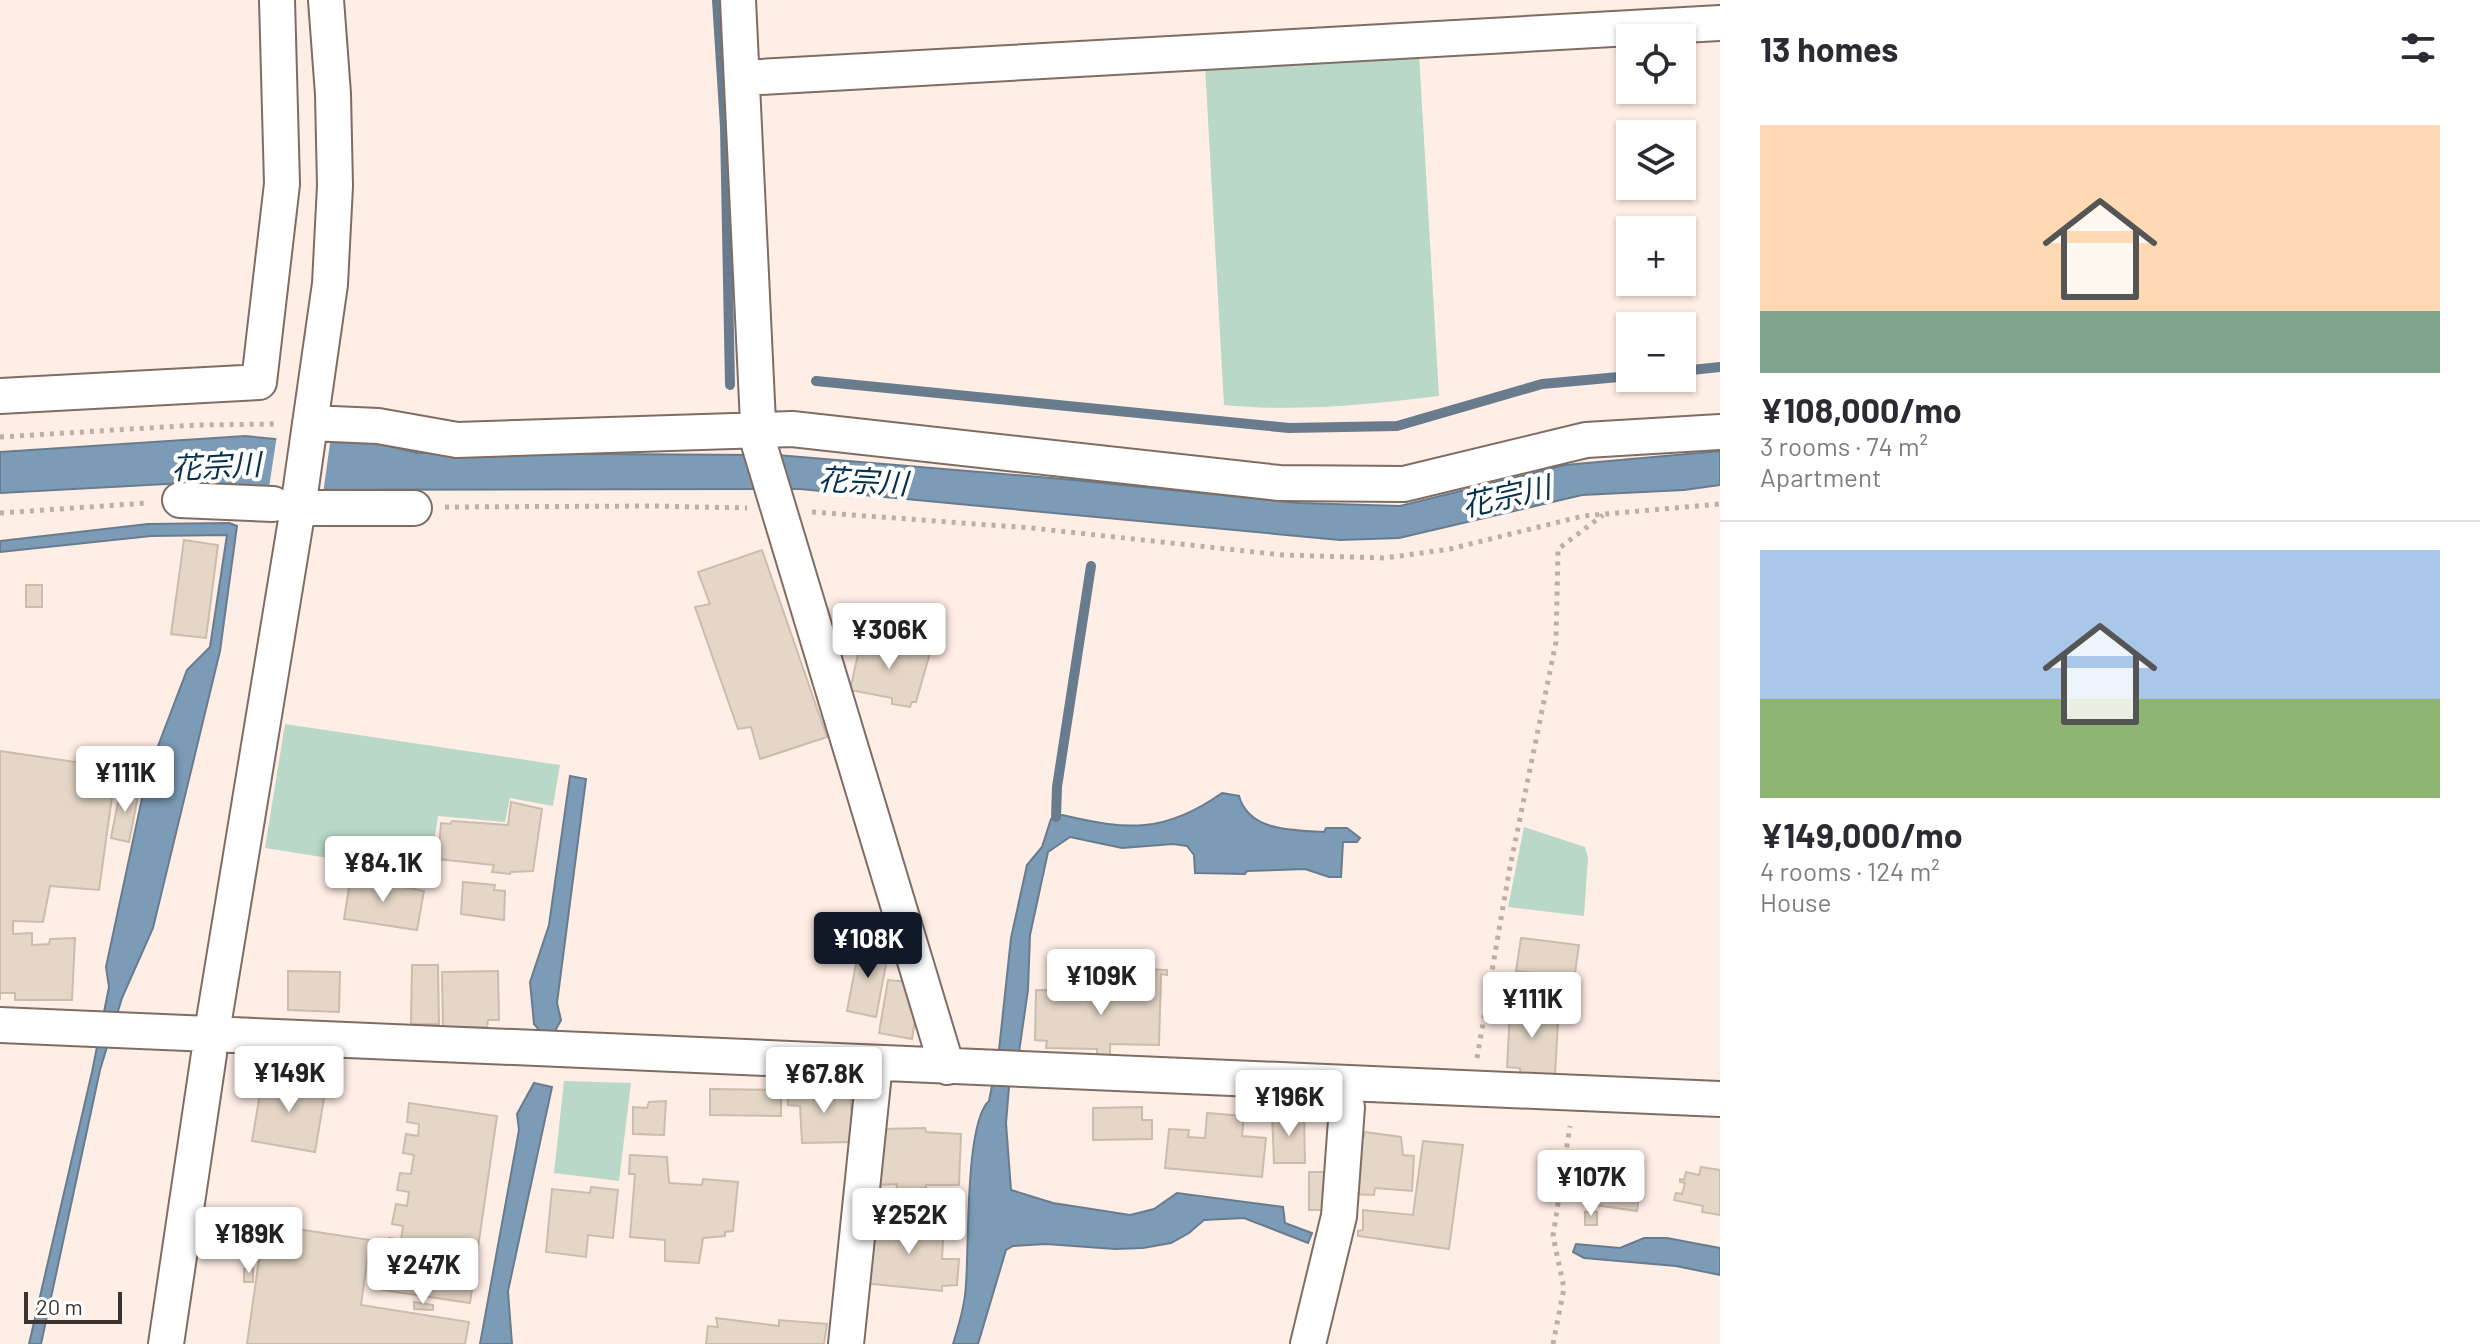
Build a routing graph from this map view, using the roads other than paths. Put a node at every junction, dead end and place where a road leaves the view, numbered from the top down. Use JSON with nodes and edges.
{"nodes":[{"id":1,"x":277,"y":0,"type":"edge"},
{"id":2,"x":326,"y":0,"type":"edge"},
{"id":3,"x":738,"y":0,"type":"edge"},
{"id":4,"x":1720,"y":23,"type":"edge"},
{"id":5,"x":742,"y":78,"type":"junction"},
{"id":6,"x":0,"y":396,"type":"edge"},
{"id":7,"x":302,"y":426,"type":"junction"},
{"id":8,"x":1720,"y":432,"type":"edge"},
{"id":9,"x":759,"y":437,"type":"junction"},
{"id":10,"x":180,"y":500,"type":"road end"},
{"id":11,"x":290,"y":504,"type":"junction"},
{"id":12,"x":414,"y":508,"type":"road end"},
{"id":13,"x":0,"y":1025,"type":"edge"},
{"id":14,"x":210,"y":1043,"type":"junction"},
{"id":15,"x":875,"y":1063,"type":"junction"},
{"id":16,"x":947,"y":1067,"type":"junction"},
{"id":17,"x":1333,"y":1083,"type":"junction"},
{"id":18,"x":1720,"y":1099,"type":"edge"},
{"id":19,"x":166,"y":1344,"type":"edge"},
{"id":20,"x":846,"y":1344,"type":"edge"},
{"id":21,"x":1308,"y":1344,"type":"edge"}],
"edges":[{"from":1,"to":6,"type":"street"},
{"from":2,"to":7,"type":"street"},
{"from":3,"to":5,"type":"street"},
{"from":4,"to":5,"type":"street"},
{"from":5,"to":9,"type":"street"},
{"from":7,"to":9,"type":"street"},
{"from":7,"to":11,"type":"street"},
{"from":8,"to":9,"type":"street"},
{"from":9,"to":16,"type":"street"},
{"from":10,"to":11,"type":"street"},
{"from":11,"to":12,"type":"street"},
{"from":11,"to":14,"type":"street"},
{"from":13,"to":14,"type":"street"},
{"from":14,"to":15,"type":"street"},
{"from":14,"to":19,"type":"street"},
{"from":15,"to":16,"type":"street"},
{"from":15,"to":20,"type":"street"},
{"from":16,"to":17,"type":"street"},
{"from":17,"to":18,"type":"street"},
{"from":17,"to":21,"type":"street"}]}
